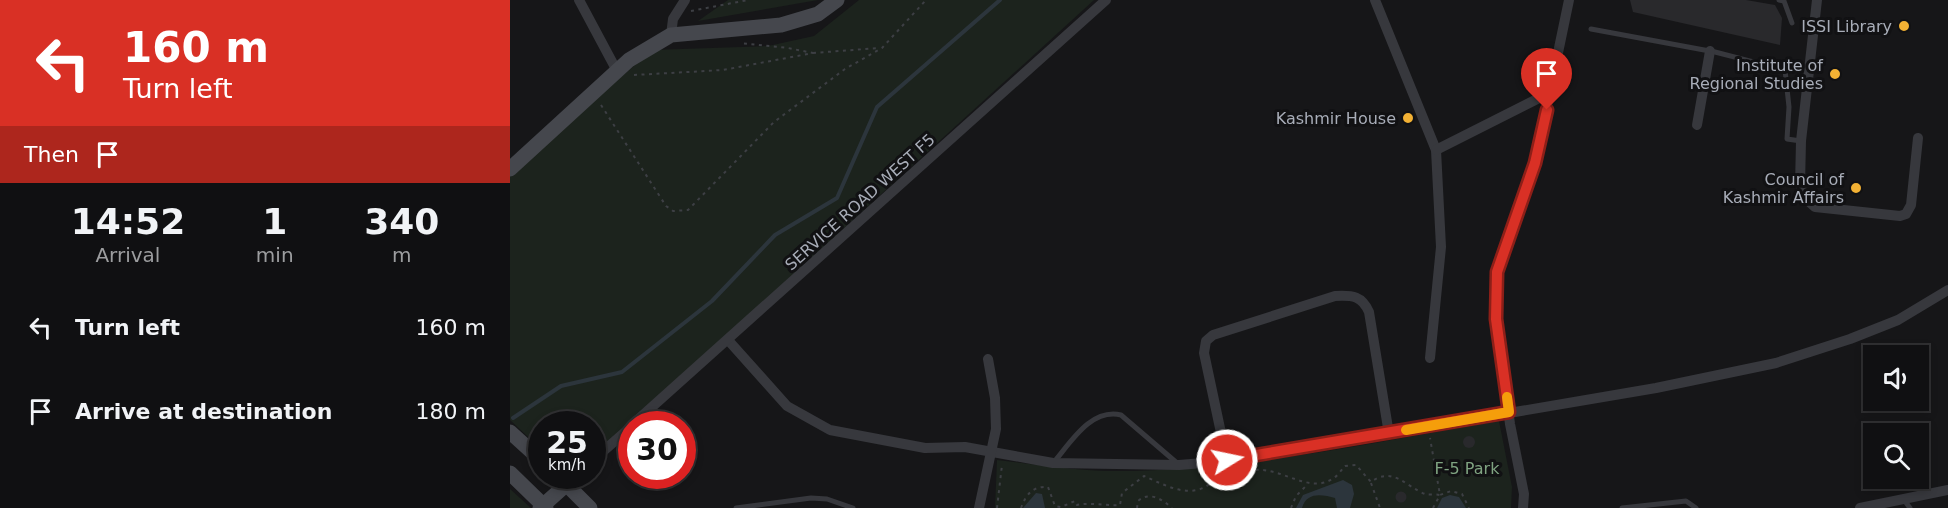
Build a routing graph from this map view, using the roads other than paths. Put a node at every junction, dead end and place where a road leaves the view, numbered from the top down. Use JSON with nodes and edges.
{"nodes":[{"id":1,"x":579,"y":0,"type":"edge"},
{"id":2,"x":685,"y":0,"type":"edge"},
{"id":3,"x":837,"y":0,"type":"edge"},
{"id":4,"x":1106,"y":0,"type":"edge"},
{"id":5,"x":1376,"y":0,"type":"edge"},
{"id":6,"x":1569,"y":0,"type":"edge"},
{"id":7,"x":1779,"y":0,"type":"edge"},
{"id":8,"x":1817,"y":0,"type":"edge"},
{"id":9,"x":1792,"y":23,"type":"dead end"},
{"id":10,"x":1591,"y":29,"type":"dead end"},
{"id":11,"x":671,"y":35,"type":"junction"},
{"id":12,"x":1710,"y":51,"type":"junction"},
{"id":13,"x":617,"y":71,"type":"junction"},
{"id":14,"x":1551,"y":92,"type":"junction"},
{"id":15,"x":1697,"y":124,"type":"dead end"},
{"id":16,"x":1917,"y":138,"type":"dead end"},
{"id":17,"x":1801,"y":141,"type":"junction"},
{"id":18,"x":1436,"y":150,"type":"junction"},
{"id":19,"x":511,"y":167,"type":"edge"},
{"id":20,"x":1948,"y":290,"type":"edge"},
{"id":21,"x":728,"y":340,"type":"junction"},
{"id":22,"x":1430,"y":358,"type":"dead end"},
{"id":23,"x":988,"y":359,"type":"dead end"},
{"id":24,"x":648,"y":411,"type":"edge"},
{"id":25,"x":1509,"y":412,"type":"junction"},
{"id":26,"x":510,"y":432,"type":"edge"},
{"id":27,"x":1389,"y":434,"type":"junction"},
{"id":28,"x":618,"y":438,"type":"edge"},
{"id":29,"x":528,"y":448,"type":"edge"},
{"id":30,"x":606,"y":448,"type":"edge"},
{"id":31,"x":989,"y":452,"type":"junction"},
{"id":32,"x":1227,"y":460,"type":"junction"},
{"id":33,"x":1053,"y":464,"type":"junction"},
{"id":34,"x":1179,"y":465,"type":"junction"},
{"id":35,"x":510,"y":473,"type":"edge"},
{"id":36,"x":558,"y":489,"type":"edge"},
{"id":37,"x":575,"y":489,"type":"edge"},
{"id":38,"x":1948,"y":490,"type":"edge"},
{"id":39,"x":1907,"y":504,"type":"edge"},
{"id":40,"x":543,"y":507,"type":"edge"},
{"id":41,"x":590,"y":508,"type":"edge"},
{"id":42,"x":736,"y":508,"type":"edge"},
{"id":43,"x":854,"y":508,"type":"edge"},
{"id":44,"x":979,"y":508,"type":"edge"},
{"id":45,"x":1523,"y":508,"type":"edge"},
{"id":46,"x":1622,"y":508,"type":"edge"},
{"id":47,"x":1696,"y":508,"type":"edge"},
{"id":48,"x":1860,"y":508,"type":"edge"}],
"edges":[{"from":1,"to":13,"type":"street"},
{"from":2,"to":11,"type":"street"},
{"from":3,"to":11,"type":"street"},
{"from":4,"to":21,"type":"street","name":"SERVICE ROAD WEST F5"},
{"from":5,"to":18,"type":"street"},
{"from":6,"to":14,"type":"street"},
{"from":7,"to":9,"type":"lane"},
{"from":8,"to":17,"type":"street"},
{"from":10,"to":12,"type":"lane"},
{"from":11,"to":13,"type":"street"},
{"from":12,"to":15,"type":"street"},
{"from":12,"to":17,"type":"lane"},
{"from":13,"to":19,"type":"street"},
{"from":14,"to":18,"type":"street"},
{"from":14,"to":25,"type":"street"},
{"from":16,"to":17,"type":"street"},
{"from":18,"to":22,"type":"street"},
{"from":20,"to":25,"type":"street"},
{"from":21,"to":24,"type":"street","name":"SERVICE ROAD WEST F5"},
{"from":21,"to":31,"type":"street"},
{"from":23,"to":31,"type":"street"},
{"from":25,"to":27,"type":"street"},
{"from":25,"to":45,"type":"street"},
{"from":26,"to":29,"type":"street"},
{"from":27,"to":32,"type":"street"},
{"from":27,"to":32,"type":"street"},
{"from":28,"to":30,"type":"street","name":"SERVICE ROAD WEST F5"},
{"from":31,"to":33,"type":"street"},
{"from":31,"to":44,"type":"street"},
{"from":32,"to":34,"type":"street"},
{"from":33,"to":34,"type":"street"},
{"from":33,"to":34,"type":"lane"},
{"from":35,"to":40,"type":"street"},
{"from":36,"to":40,"type":"street"},
{"from":37,"to":41,"type":"street"},
{"from":38,"to":39,"type":"street"},
{"from":39,"to":48,"type":"street"},
{"from":42,"to":43,"type":"lane"},
{"from":46,"to":47,"type":"lane"}]}
